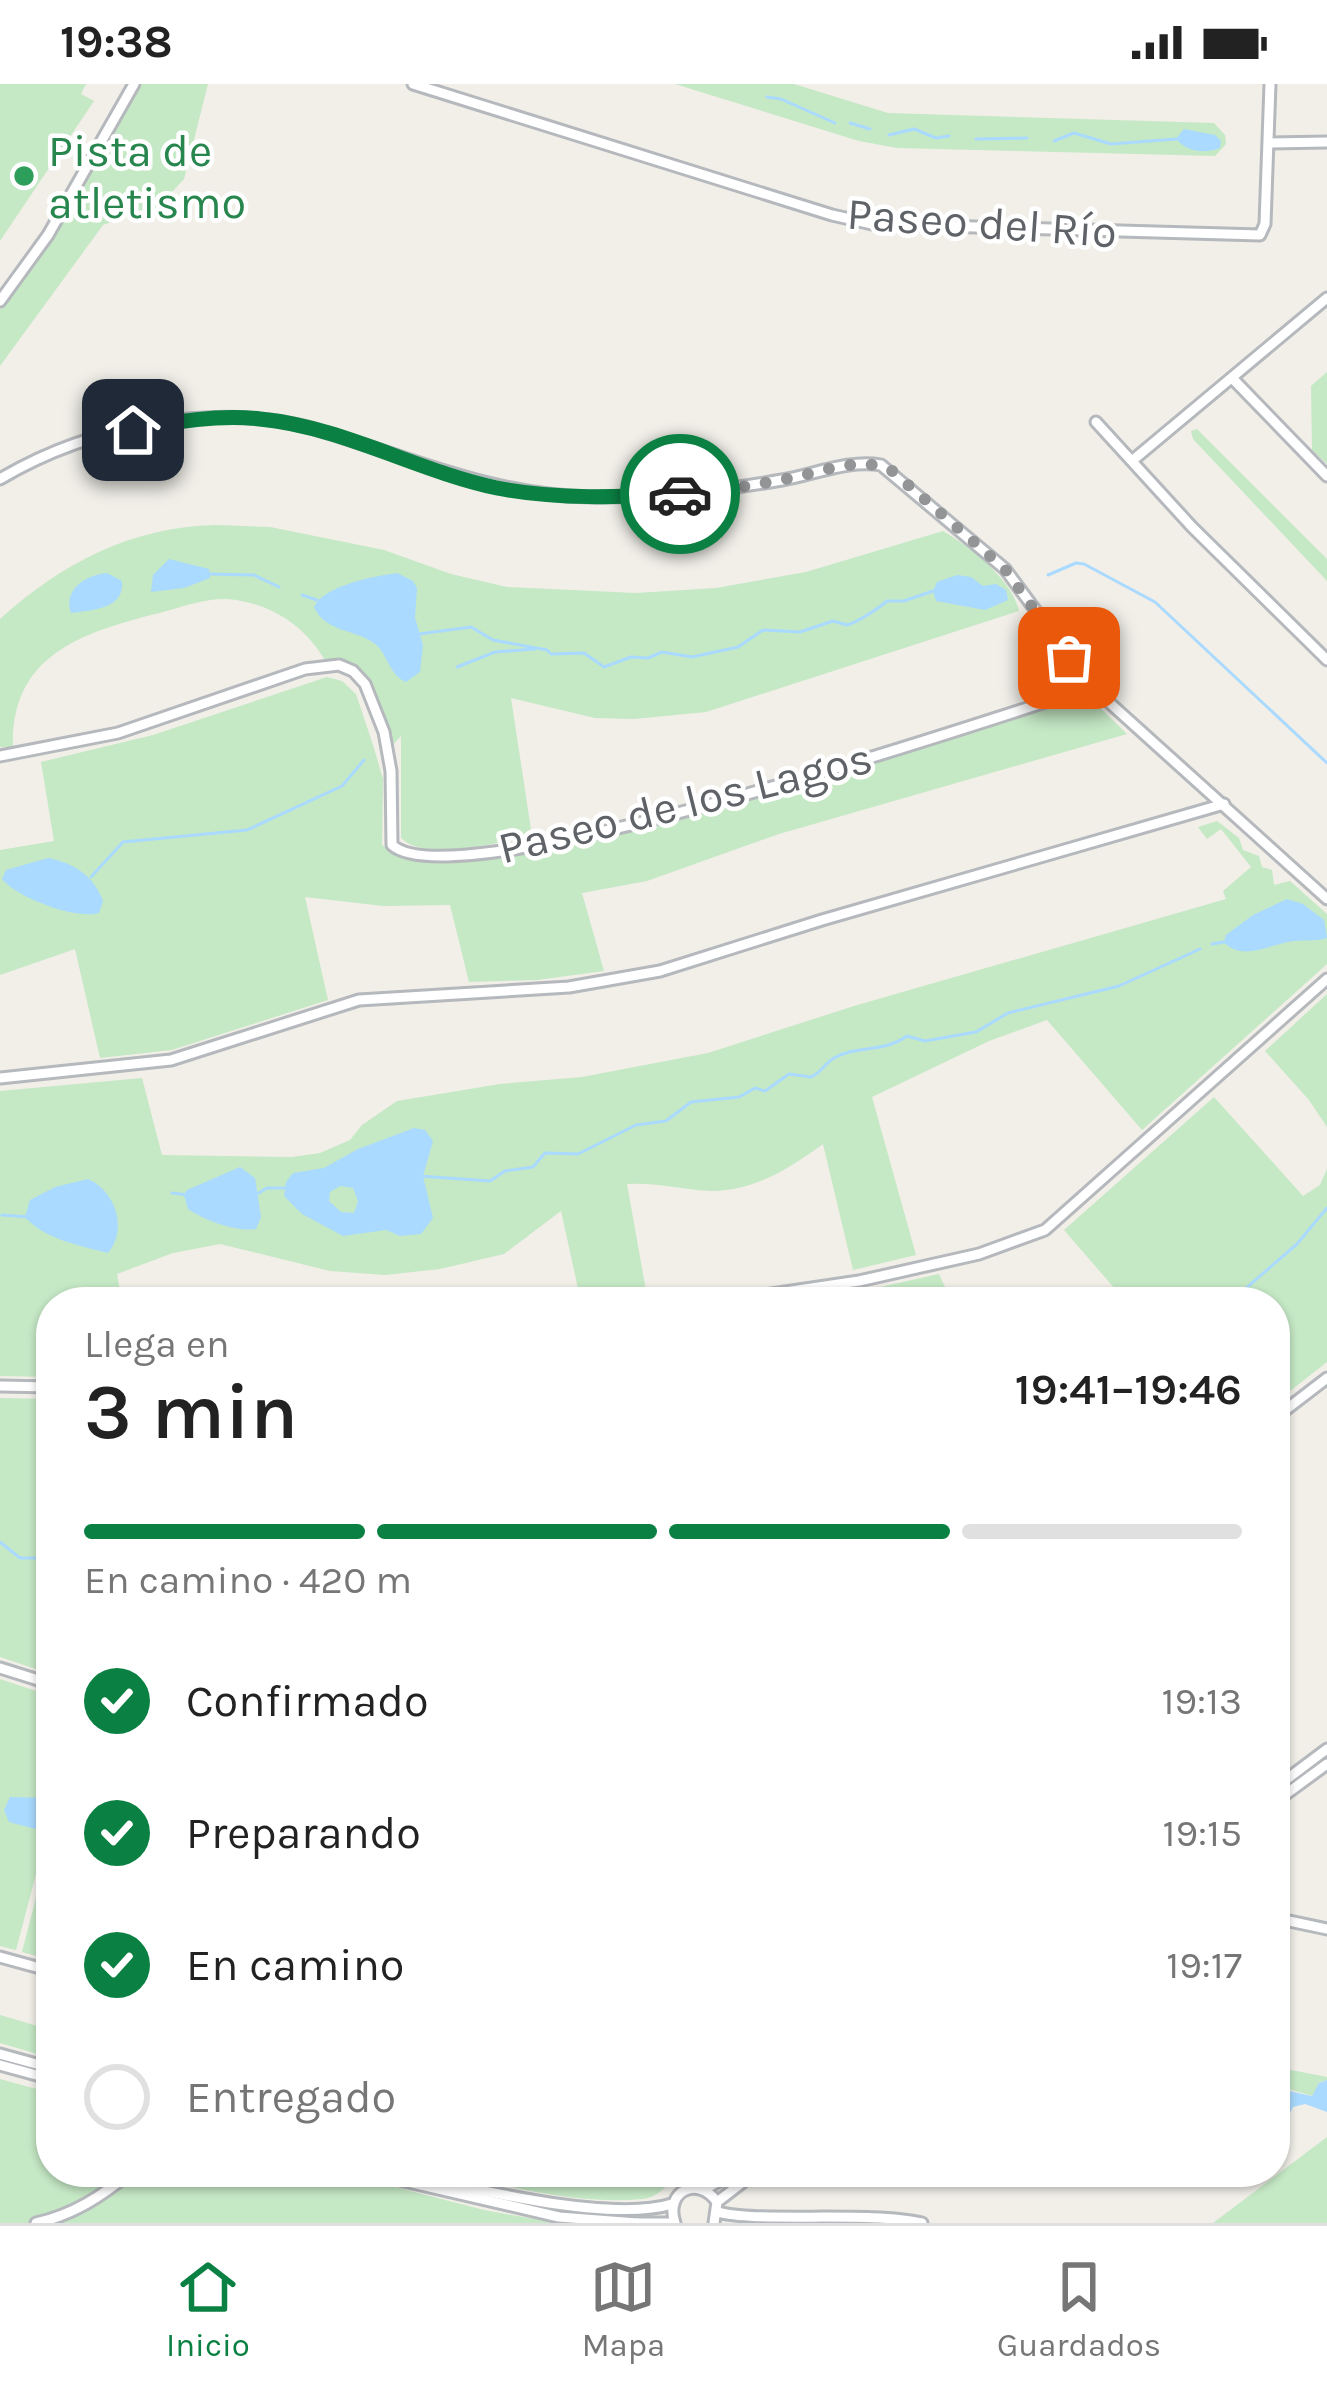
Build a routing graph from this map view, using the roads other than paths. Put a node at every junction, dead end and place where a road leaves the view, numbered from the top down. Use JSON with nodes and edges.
{"nodes":[{"id":1,"x":134,"y":84,"type":"edge"},
{"id":2,"x":413,"y":84,"type":"edge"},
{"id":3,"x":1270,"y":84,"type":"edge"},
{"id":4,"x":1327,"y":142,"type":"edge"},
{"id":5,"x":1269,"y":143,"type":"junction"},
{"id":6,"x":1327,"y":298,"type":"edge"},
{"id":7,"x":0,"y":301,"type":"edge"},
{"id":8,"x":1232,"y":379,"type":"junction"},
{"id":9,"x":1096,"y":422,"type":"dead end"},
{"id":10,"x":1133,"y":460,"type":"junction"},
{"id":11,"x":1327,"y":476,"type":"edge"},
{"id":12,"x":0,"y":479,"type":"edge"},
{"id":13,"x":1327,"y":660,"type":"edge"},
{"id":14,"x":1092,"y":687,"type":"junction"},
{"id":15,"x":0,"y":756,"type":"edge"},
{"id":16,"x":1224,"y":805,"type":"junction"},
{"id":17,"x":1327,"y":899,"type":"edge"},
{"id":18,"x":1327,"y":980,"type":"edge"},
{"id":19,"x":0,"y":1078,"type":"edge"},
{"id":20,"x":818,"y":1287,"type":"edge"},
{"id":21,"x":1327,"y":1378,"type":"edge"},
{"id":22,"x":0,"y":1386,"type":"edge"},
{"id":23,"x":36,"y":1387,"type":"edge"},
{"id":24,"x":1290,"y":1406,"type":"edge"},
{"id":25,"x":0,"y":1668,"type":"edge"},
{"id":26,"x":36,"y":1679,"type":"edge"},
{"id":27,"x":1327,"y":1749,"type":"edge"},
{"id":28,"x":1327,"y":1764,"type":"edge"},
{"id":29,"x":1290,"y":1777,"type":"edge"},
{"id":30,"x":1290,"y":1791,"type":"edge"},
{"id":31,"x":1290,"y":1921,"type":"edge"},
{"id":32,"x":1327,"y":1929,"type":"edge"},
{"id":33,"x":0,"y":1957,"type":"edge"},
{"id":34,"x":36,"y":1967,"type":"edge"},
{"id":35,"x":0,"y":2054,"type":"edge"},
{"id":36,"x":36,"y":2064,"type":"edge"},
{"id":37,"x":0,"y":2065,"type":"edge"},
{"id":38,"x":36,"y":2075,"type":"edge"},
{"id":39,"x":113,"y":2187,"type":"edge"},
{"id":40,"x":429,"y":2187,"type":"edge"},
{"id":41,"x":467,"y":2187,"type":"edge"},
{"id":42,"x":709,"y":2187,"type":"edge"},
{"id":43,"x":742,"y":2187,"type":"edge"},
{"id":44,"x":706,"y":2189,"type":"junction"},
{"id":45,"x":672,"y":2204,"type":"junction"},
{"id":46,"x":717,"y":2213,"type":"edge"},
{"id":47,"x":36,"y":2223,"type":"edge"},
{"id":48,"x":637,"y":2223,"type":"edge"},
{"id":49,"x":673,"y":2223,"type":"edge"},
{"id":50,"x":922,"y":2223,"type":"edge"}],
"edges":[{"from":1,"to":7,"type":"street"},
{"from":2,"to":5,"type":"street","name":"Paseo del Río"},
{"from":3,"to":5,"type":"street","name":"Paseo del Río"},
{"from":4,"to":5,"type":"street"},
{"from":6,"to":8,"type":"street"},
{"from":8,"to":10,"type":"street"},
{"from":8,"to":11,"type":"street"},
{"from":9,"to":10,"type":"street"},
{"from":10,"to":13,"type":"street"},
{"from":12,"to":14,"type":"street"},
{"from":14,"to":15,"type":"street","name":"Paseo de los Lagos"},
{"from":14,"to":16,"type":"street"},
{"from":16,"to":17,"type":"street"},
{"from":16,"to":19,"type":"street"},
{"from":18,"to":20,"type":"street"},
{"from":21,"to":24,"type":"street"},
{"from":22,"to":23,"type":"street"},
{"from":25,"to":26,"type":"street"},
{"from":27,"to":29,"type":"street"},
{"from":28,"to":30,"type":"street"},
{"from":31,"to":32,"type":"street"},
{"from":33,"to":34,"type":"street"},
{"from":35,"to":36,"type":"street"},
{"from":37,"to":38,"type":"street"},
{"from":39,"to":47,"type":"street"},
{"from":40,"to":48,"type":"street"},
{"from":41,"to":45,"type":"street"},
{"from":42,"to":44,"type":"street"},
{"from":43,"to":46,"type":"street"},
{"from":44,"to":45,"type":"street"},
{"from":44,"to":46,"type":"street"},
{"from":45,"to":49,"type":"street"},
{"from":46,"to":50,"type":"street"},
{"from":48,"to":49,"type":"street"}]}
